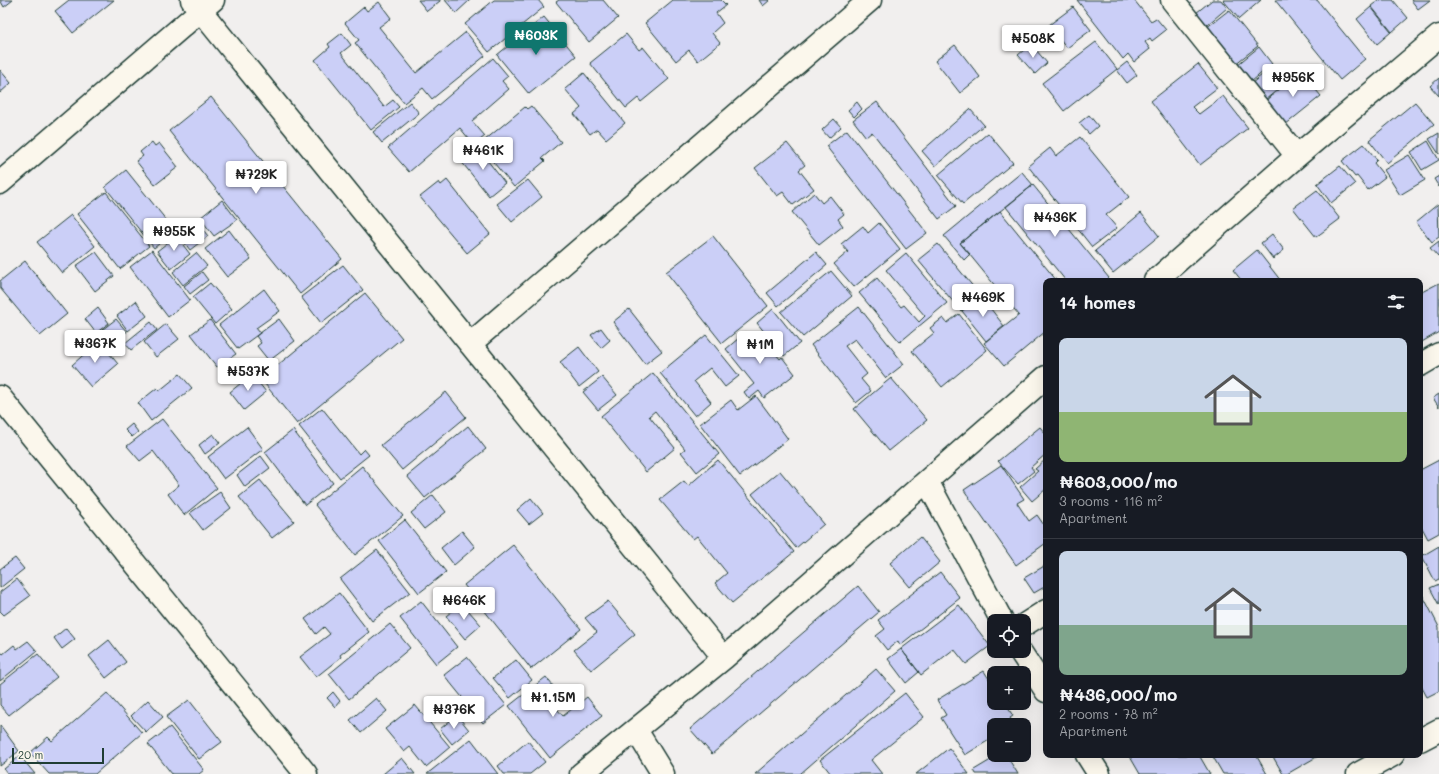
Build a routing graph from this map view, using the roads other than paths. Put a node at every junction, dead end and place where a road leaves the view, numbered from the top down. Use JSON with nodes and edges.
{"nodes":[{"id":1,"x":870,"y":0,"type":"edge"},
{"id":2,"x":1172,"y":0,"type":"edge"},
{"id":3,"x":202,"y":3,"type":"edge"},
{"id":4,"x":1439,"y":36,"type":"edge"},
{"id":5,"x":1297,"y":156,"type":"junction"},
{"id":6,"x":0,"y":183,"type":"edge"},
{"id":7,"x":1158,"y":278,"type":"edge"},
{"id":8,"x":470,"y":344,"type":"junction"},
{"id":9,"x":1439,"y":354,"type":"edge"},
{"id":10,"x":1423,"y":364,"type":"edge"},
{"id":11,"x":1043,"y":379,"type":"edge"},
{"id":12,"x":0,"y":397,"type":"edge"},
{"id":13,"x":928,"y":481,"type":"junction"},
{"id":14,"x":1043,"y":613,"type":"edge"},
{"id":15,"x":998,"y":614,"type":"edge"},
{"id":16,"x":1031,"y":621,"type":"edge"},
{"id":17,"x":724,"y":658,"type":"junction"},
{"id":18,"x":1025,"y":658,"type":"edge"},
{"id":19,"x":1043,"y":686,"type":"edge"},
{"id":20,"x":636,"y":730,"type":"junction"},
{"id":21,"x":1439,"y":730,"type":"edge"},
{"id":22,"x":1423,"y":738,"type":"edge"},
{"id":23,"x":1089,"y":758,"type":"edge"},
{"id":24,"x":1387,"y":758,"type":"edge"},
{"id":25,"x":306,"y":774,"type":"edge"},
{"id":26,"x":581,"y":774,"type":"edge"},
{"id":27,"x":663,"y":774,"type":"edge"},
{"id":28,"x":1098,"y":774,"type":"edge"},
{"id":29,"x":1358,"y":774,"type":"edge"}],
"edges":[{"from":1,"to":8,"type":"street"},
{"from":2,"to":5,"type":"street"},
{"from":3,"to":6,"type":"street"},
{"from":3,"to":8,"type":"street"},
{"from":4,"to":5,"type":"street"},
{"from":5,"to":7,"type":"street"},
{"from":8,"to":17,"type":"street"},
{"from":9,"to":10,"type":"street"},
{"from":11,"to":13,"type":"street"},
{"from":12,"to":25,"type":"street"},
{"from":13,"to":15,"type":"street"},
{"from":13,"to":17,"type":"street"},
{"from":14,"to":16,"type":"street"},
{"from":17,"to":20,"type":"street"},
{"from":18,"to":19,"type":"street"},
{"from":20,"to":26,"type":"street"},
{"from":20,"to":27,"type":"street"},
{"from":21,"to":22,"type":"street"},
{"from":23,"to":28,"type":"street"},
{"from":24,"to":29,"type":"street"}]}
